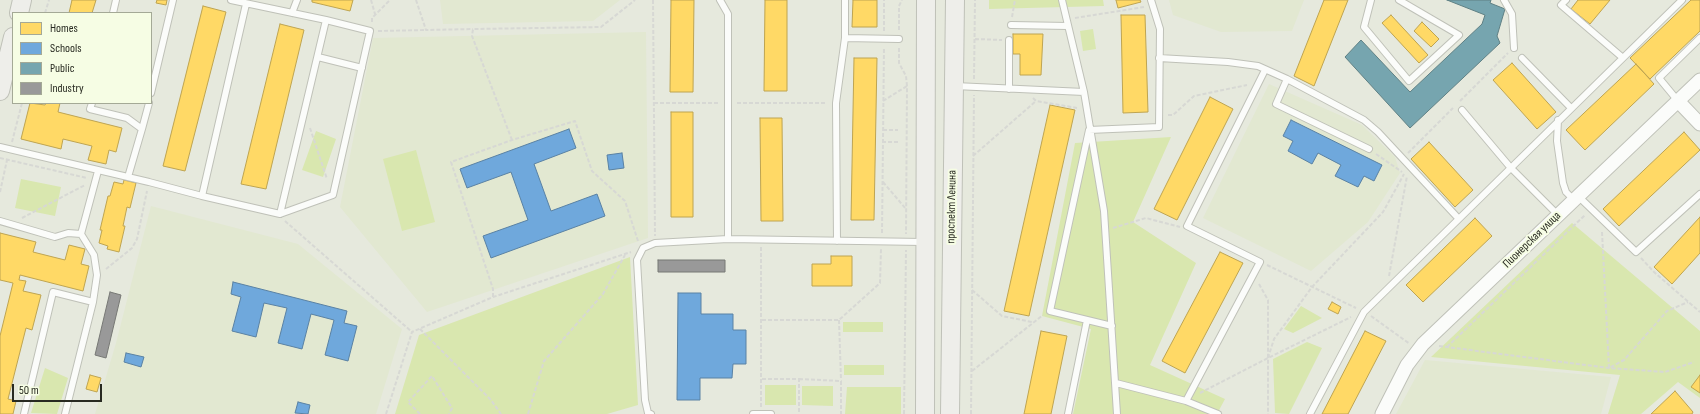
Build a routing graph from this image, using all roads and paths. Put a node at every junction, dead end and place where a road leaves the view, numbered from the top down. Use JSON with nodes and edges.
{"nodes":[{"id":1,"x":22,"y":0,"type":"edge"},
{"id":2,"x":49,"y":0,"type":"edge"},
{"id":3,"x":116,"y":0,"type":"edge"},
{"id":4,"x":173,"y":0,"type":"edge"},
{"id":5,"x":231,"y":0,"type":"edge"},
{"id":6,"x":297,"y":0,"type":"edge"},
{"id":7,"x":371,"y":0,"type":"edge"},
{"id":8,"x":390,"y":0,"type":"edge"},
{"id":9,"x":416,"y":0,"type":"edge"},
{"id":10,"x":636,"y":0,"type":"edge"},
{"id":11,"x":653,"y":0,"type":"edge"},
{"id":12,"x":720,"y":0,"type":"edge"},
{"id":13,"x":845,"y":0,"type":"edge"},
{"id":14,"x":884,"y":0,"type":"edge"},
{"id":15,"x":902,"y":0,"type":"edge"},
{"id":16,"x":926,"y":0,"type":"edge"},
{"id":17,"x":955,"y":0,"type":"edge"},
{"id":18,"x":975,"y":0,"type":"edge"},
{"id":19,"x":1062,"y":0,"type":"edge"},
{"id":20,"x":1371,"y":0,"type":"edge"},
{"id":21,"x":1399,"y":0,"type":"edge"},
{"id":22,"x":1504,"y":0,"type":"edge"},
{"id":23,"x":1566,"y":0,"type":"edge"},
{"id":24,"x":1682,"y":0,"type":"edge"},
{"id":25,"x":1152,"y":3,"type":"edge"},
{"id":26,"x":246,"y":4,"type":"junction"},
{"id":27,"x":19,"y":12,"type":"edge"},
{"id":28,"x":45,"y":12,"type":"edge"},
{"id":29,"x":113,"y":12,"type":"edge"},
{"id":30,"x":292,"y":13,"type":"junction"},
{"id":31,"x":376,"y":15,"type":"junction"},
{"id":32,"x":326,"y":20,"type":"junction"},
{"id":33,"x":1067,"y":20,"type":"junction"},
{"id":34,"x":1011,"y":25,"type":"dead end"},
{"id":35,"x":1068,"y":26,"type":"junction"},
{"id":36,"x":473,"y":29,"type":"junction"},
{"id":37,"x":426,"y":30,"type":"junction"},
{"id":38,"x":370,"y":31,"type":"junction"},
{"id":39,"x":845,"y":38,"type":"junction"},
{"id":40,"x":1700,"y":38,"type":"edge"},
{"id":41,"x":884,"y":39,"type":"junction"},
{"id":42,"x":899,"y":39,"type":"junction"},
{"id":43,"x":975,"y":39,"type":"junction"},
{"id":44,"x":1009,"y":40,"type":"joint"},
{"id":45,"x":12,"y":42,"type":"edge"},
{"id":46,"x":1514,"y":48,"type":"dead end"},
{"id":47,"x":318,"y":57,"type":"junction"},
{"id":48,"x":1159,"y":58,"type":"junction"},
{"id":49,"x":1522,"y":58,"type":"dead end"},
{"id":50,"x":1623,"y":58,"type":"junction"},
{"id":51,"x":362,"y":68,"type":"junction"},
{"id":52,"x":1265,"y":70,"type":"junction"},
{"id":53,"x":1287,"y":79,"type":"junction"},
{"id":54,"x":1700,"y":80,"type":"edge"},
{"id":55,"x":1258,"y":83,"type":"junction"},
{"id":56,"x":907,"y":86,"type":"junction"},
{"id":57,"x":953,"y":86,"type":"junction"},
{"id":58,"x":974,"y":87,"type":"junction"},
{"id":59,"x":152,"y":89,"type":"edge"},
{"id":60,"x":1009,"y":89,"type":"junction"},
{"id":61,"x":0,"y":91,"type":"edge"},
{"id":62,"x":1084,"y":92,"type":"junction"},
{"id":63,"x":883,"y":101,"type":"junction"},
{"id":64,"x":1678,"y":101,"type":"junction"},
{"id":65,"x":727,"y":103,"type":"junction"},
{"id":66,"x":836,"y":103,"type":"junction"},
{"id":67,"x":22,"y":104,"type":"edge"},
{"id":68,"x":92,"y":104,"type":"edge"},
{"id":69,"x":149,"y":104,"type":"edge"},
{"id":70,"x":654,"y":104,"type":"junction"},
{"id":71,"x":1571,"y":108,"type":"junction"},
{"id":72,"x":1086,"y":110,"type":"junction"},
{"id":73,"x":1462,"y":110,"type":"dead end"},
{"id":74,"x":305,"y":112,"type":"junction"},
{"id":75,"x":1159,"y":117,"type":"junction"},
{"id":76,"x":1558,"y":120,"type":"junction"},
{"id":77,"x":1700,"y":124,"type":"edge"},
{"id":78,"x":142,"y":129,"type":"junction"},
{"id":79,"x":883,"y":130,"type":"junction"},
{"id":80,"x":898,"y":130,"type":"dead end"},
{"id":81,"x":1090,"y":130,"type":"junction"},
{"id":82,"x":512,"y":140,"type":"junction"},
{"id":83,"x":882,"y":142,"type":"junction"},
{"id":84,"x":899,"y":142,"type":"dead end"},
{"id":85,"x":0,"y":147,"type":"edge"},
{"id":86,"x":10,"y":149,"type":"junction"},
{"id":87,"x":1369,"y":149,"type":"joint"},
{"id":88,"x":973,"y":156,"type":"junction"},
{"id":89,"x":0,"y":158,"type":"edge"},
{"id":90,"x":7,"y":160,"type":"junction"},
{"id":91,"x":1408,"y":164,"type":"junction"},
{"id":92,"x":1510,"y":167,"type":"junction"},
{"id":93,"x":98,"y":171,"type":"junction"},
{"id":94,"x":128,"y":177,"type":"junction"},
{"id":95,"x":96,"y":180,"type":"junction"},
{"id":96,"x":882,"y":181,"type":"junction"},
{"id":97,"x":149,"y":182,"type":"junction"},
{"id":98,"x":0,"y":192,"type":"edge"},
{"id":99,"x":1700,"y":194,"type":"edge"},
{"id":100,"x":333,"y":195,"type":"junction"},
{"id":101,"x":202,"y":196,"type":"junction"},
{"id":102,"x":1576,"y":198,"type":"junction"},
{"id":103,"x":1591,"y":209,"type":"junction"},
{"id":104,"x":906,"y":210,"type":"junction"},
{"id":105,"x":280,"y":214,"type":"junction"},
{"id":106,"x":1558,"y":215,"type":"junction"},
{"id":107,"x":1458,"y":218,"type":"junction"},
{"id":108,"x":1601,"y":219,"type":"junction"},
{"id":109,"x":0,"y":221,"type":"edge"},
{"id":110,"x":8,"y":224,"type":"junction"},
{"id":111,"x":1187,"y":226,"type":"junction"},
{"id":112,"x":1105,"y":231,"type":"junction"},
{"id":113,"x":81,"y":234,"type":"junction"},
{"id":114,"x":728,"y":239,"type":"junction"},
{"id":115,"x":760,"y":240,"type":"junction"},
{"id":116,"x":837,"y":241,"type":"junction"},
{"id":117,"x":882,"y":241,"type":"junction"},
{"id":118,"x":906,"y":242,"type":"junction"},
{"id":119,"x":926,"y":242,"type":"junction"},
{"id":120,"x":655,"y":243,"type":"junction"},
{"id":121,"x":643,"y":248,"type":"junction"},
{"id":122,"x":1636,"y":252,"type":"junction"},
{"id":123,"x":626,"y":254,"type":"junction"},
{"id":124,"x":1260,"y":262,"type":"junction"},
{"id":125,"x":1254,"y":274,"type":"junction"},
{"id":126,"x":97,"y":275,"type":"junction"},
{"id":127,"x":1312,"y":287,"type":"junction"},
{"id":128,"x":1386,"y":289,"type":"junction"},
{"id":129,"x":972,"y":290,"type":"junction"},
{"id":130,"x":493,"y":297,"type":"junction"},
{"id":131,"x":93,"y":302,"type":"junction"},
{"id":132,"x":1688,"y":302,"type":"junction"},
{"id":133,"x":1050,"y":311,"type":"junction"},
{"id":134,"x":1364,"y":312,"type":"junction"},
{"id":135,"x":1700,"y":312,"type":"edge"},
{"id":136,"x":762,"y":320,"type":"junction"},
{"id":137,"x":839,"y":320,"type":"junction"},
{"id":138,"x":1087,"y":320,"type":"junction"},
{"id":139,"x":1032,"y":322,"type":"junction"},
{"id":140,"x":1112,"y":326,"type":"junction"},
{"id":141,"x":420,"y":329,"type":"junction"},
{"id":142,"x":412,"y":332,"type":"junction"},
{"id":143,"x":1421,"y":347,"type":"junction"},
{"id":144,"x":1447,"y":347,"type":"junction"},
{"id":145,"x":1268,"y":358,"type":"junction"},
{"id":146,"x":1694,"y":362,"type":"dead end"},
{"id":147,"x":1609,"y":368,"type":"junction"},
{"id":148,"x":972,"y":371,"type":"junction"},
{"id":149,"x":762,"y":379,"type":"junction"},
{"id":150,"x":799,"y":379,"type":"junction"},
{"id":151,"x":841,"y":381,"type":"junction"},
{"id":152,"x":1116,"y":383,"type":"junction"},
{"id":153,"x":1186,"y":401,"type":"junction"},
{"id":154,"x":24,"y":414,"type":"edge"},
{"id":155,"x":64,"y":414,"type":"edge"},
{"id":156,"x":386,"y":414,"type":"edge"},
{"id":157,"x":420,"y":414,"type":"edge"},
{"id":158,"x":449,"y":414,"type":"edge"},
{"id":159,"x":501,"y":414,"type":"edge"},
{"id":160,"x":528,"y":414,"type":"edge"},
{"id":161,"x":648,"y":414,"type":"edge"},
{"id":162,"x":753,"y":414,"type":"edge"},
{"id":163,"x":761,"y":414,"type":"edge"},
{"id":164,"x":771,"y":414,"type":"edge"},
{"id":165,"x":799,"y":414,"type":"edge"},
{"id":166,"x":841,"y":414,"type":"edge"},
{"id":167,"x":904,"y":414,"type":"edge"},
{"id":168,"x":925,"y":414,"type":"edge"},
{"id":169,"x":950,"y":414,"type":"edge"},
{"id":170,"x":971,"y":414,"type":"edge"},
{"id":171,"x":1068,"y":414,"type":"edge"},
{"id":172,"x":1117,"y":414,"type":"edge"},
{"id":173,"x":1218,"y":414,"type":"edge"},
{"id":174,"x":1268,"y":414,"type":"edge"},
{"id":175,"x":1310,"y":414,"type":"edge"},
{"id":176,"x":1382,"y":414,"type":"edge"}],
"edges":[{"from":1,"to":27,"type":"main road"},
{"from":2,"to":28,"type":"path"},
{"from":3,"to":29,"type":"lane"},
{"from":4,"to":59,"type":"lane"},
{"from":5,"to":26,"type":"lane"},
{"from":6,"to":30,"type":"lane"},
{"from":7,"to":31,"type":"path"},
{"from":8,"to":31,"type":"path"},
{"from":9,"to":37,"type":"path"},
{"from":10,"to":36,"type":"path"},
{"from":11,"to":70,"type":"path"},
{"from":12,"to":65,"type":"lane"},
{"from":13,"to":39,"type":"lane"},
{"from":14,"to":41,"type":"path"},
{"from":15,"to":42,"type":"path"},
{"from":16,"to":119,"type":"main road","name":"проспект Ленина"},
{"from":17,"to":57,"type":"main road","name":"проспект Ленина"},
{"from":18,"to":43,"type":"path"},
{"from":19,"to":33,"type":"lane"},
{"from":20,"to":21,"type":"lane"},
{"from":22,"to":46,"type":"lane"},
{"from":23,"to":50,"type":"lane"},
{"from":24,"to":50,"type":"lane"},
{"from":25,"to":33,"type":"path"},
{"from":25,"to":48,"type":"lane"},
{"from":26,"to":30,"type":"lane"},
{"from":26,"to":101,"type":"lane"},
{"from":30,"to":32,"type":"lane"},
{"from":31,"to":38,"type":"path"},
{"from":32,"to":38,"type":"lane"},
{"from":32,"to":47,"type":"lane"},
{"from":33,"to":35,"type":"lane"},
{"from":34,"to":35,"type":"lane"},
{"from":35,"to":62,"type":"lane"},
{"from":36,"to":37,"type":"path"},
{"from":36,"to":82,"type":"path"},
{"from":37,"to":38,"type":"path"},
{"from":38,"to":51,"type":"lane"},
{"from":39,"to":41,"type":"lane"},
{"from":39,"to":66,"type":"lane"},
{"from":40,"to":64,"type":"lane"},
{"from":41,"to":42,"type":"lane"},
{"from":41,"to":63,"type":"path"},
{"from":42,"to":56,"type":"path"},
{"from":43,"to":44,"type":"path"},
{"from":43,"to":58,"type":"path"},
{"from":44,"to":60,"type":"lane"},
{"from":45,"to":61,"type":"main road"},
{"from":47,"to":51,"type":"lane"},
{"from":47,"to":74,"type":"lane"},
{"from":48,"to":52,"type":"lane"},
{"from":48,"to":75,"type":"lane"},
{"from":49,"to":71,"type":"lane"},
{"from":50,"to":71,"type":"lane"},
{"from":51,"to":100,"type":"lane"},
{"from":52,"to":53,"type":"lane"},
{"from":52,"to":55,"type":"lane"},
{"from":53,"to":87,"type":"lane"},
{"from":53,"to":91,"type":"lane"},
{"from":54,"to":64,"type":"street","name":"Пионерская улица"},
{"from":55,"to":75,"type":"path"},
{"from":55,"to":111,"type":"lane"},
{"from":56,"to":63,"type":"path"},
{"from":56,"to":104,"type":"path"},
{"from":57,"to":58,"type":"lane"},
{"from":57,"to":169,"type":"main road","name":"проспект Ленина"},
{"from":58,"to":60,"type":"lane"},
{"from":58,"to":88,"type":"path"},
{"from":60,"to":62,"type":"lane"},
{"from":62,"to":72,"type":"lane"},
{"from":63,"to":79,"type":"path"},
{"from":64,"to":77,"type":"street"},
{"from":64,"to":102,"type":"street","name":"Пионерская улица"},
{"from":65,"to":66,"type":"path"},
{"from":65,"to":70,"type":"path"},
{"from":65,"to":114,"type":"lane"},
{"from":66,"to":116,"type":"lane"},
{"from":67,"to":86,"type":"path"},
{"from":68,"to":78,"type":"lane"},
{"from":69,"to":78,"type":"lane"},
{"from":70,"to":120,"type":"path"},
{"from":71,"to":76,"type":"lane"},
{"from":72,"to":81,"type":"lane"},
{"from":72,"to":88,"type":"path"},
{"from":73,"to":92,"type":"lane"},
{"from":74,"to":100,"type":"path"},
{"from":74,"to":105,"type":"lane"},
{"from":75,"to":81,"type":"lane"},
{"from":76,"to":92,"type":"lane"},
{"from":76,"to":102,"type":"lane"},
{"from":78,"to":94,"type":"lane"},
{"from":79,"to":80,"type":"path"},
{"from":79,"to":83,"type":"path"},
{"from":81,"to":112,"type":"lane"},
{"from":81,"to":133,"type":"lane"},
{"from":82,"to":121,"type":"path"},
{"from":82,"to":130,"type":"path"},
{"from":83,"to":84,"type":"path"},
{"from":83,"to":96,"type":"path"},
{"from":85,"to":86,"type":"lane"},
{"from":86,"to":90,"type":"path"},
{"from":86,"to":93,"type":"lane"},
{"from":87,"to":127,"type":"path"},
{"from":88,"to":129,"type":"path"},
{"from":89,"to":90,"type":"path"},
{"from":90,"to":95,"type":"path"},
{"from":90,"to":98,"type":"path"},
{"from":91,"to":107,"type":"lane"},
{"from":91,"to":128,"type":"path"},
{"from":92,"to":106,"type":"lane"},
{"from":92,"to":107,"type":"lane"},
{"from":93,"to":94,"type":"lane"},
{"from":93,"to":95,"type":"lane"},
{"from":94,"to":97,"type":"lane"},
{"from":95,"to":110,"type":"path"},
{"from":95,"to":113,"type":"lane"},
{"from":96,"to":104,"type":"path"},
{"from":96,"to":117,"type":"path"},
{"from":97,"to":101,"type":"lane"},
{"from":97,"to":126,"type":"path"},
{"from":99,"to":122,"type":"lane"},
{"from":100,"to":105,"type":"lane"},
{"from":101,"to":105,"type":"lane"},
{"from":102,"to":103,"type":"lane"},
{"from":102,"to":106,"type":"street","name":"Пионерская улица"},
{"from":103,"to":108,"type":"lane"},
{"from":103,"to":144,"type":"path"},
{"from":104,"to":118,"type":"path"},
{"from":105,"to":142,"type":"path"},
{"from":106,"to":143,"type":"street","name":"Пионерская улица"},
{"from":107,"to":128,"type":"lane"},
{"from":108,"to":122,"type":"lane"},
{"from":108,"to":147,"type":"path"},
{"from":109,"to":110,"type":"lane"},
{"from":110,"to":113,"type":"lane"},
{"from":111,"to":112,"type":"path"},
{"from":111,"to":124,"type":"lane"},
{"from":112,"to":140,"type":"lane"},
{"from":113,"to":126,"type":"lane"},
{"from":114,"to":115,"type":"lane"},
{"from":114,"to":120,"type":"lane"},
{"from":115,"to":116,"type":"lane"},
{"from":115,"to":136,"type":"path"},
{"from":116,"to":117,"type":"lane"},
{"from":117,"to":118,"type":"lane"},
{"from":117,"to":137,"type":"path"},
{"from":118,"to":119,"type":"lane"},
{"from":118,"to":167,"type":"path"},
{"from":119,"to":168,"type":"main road","name":"проспект Ленина"},
{"from":120,"to":121,"type":"lane"},
{"from":121,"to":123,"type":"path"},
{"from":121,"to":161,"type":"lane"},
{"from":122,"to":132,"type":"path"},
{"from":123,"to":130,"type":"path"},
{"from":123,"to":160,"type":"path"},
{"from":124,"to":125,"type":"lane"},
{"from":124,"to":127,"type":"path"},
{"from":125,"to":145,"type":"path"},
{"from":125,"to":153,"type":"lane"},
{"from":126,"to":131,"type":"lane"},
{"from":127,"to":134,"type":"path"},
{"from":127,"to":145,"type":"path"},
{"from":128,"to":134,"type":"lane"},
{"from":129,"to":139,"type":"path"},
{"from":129,"to":148,"type":"path"},
{"from":130,"to":141,"type":"path"},
{"from":131,"to":154,"type":"lane"},
{"from":131,"to":155,"type":"lane"},
{"from":132,"to":135,"type":"path"},
{"from":132,"to":147,"type":"path"},
{"from":133,"to":138,"type":"lane"},
{"from":133,"to":139,"type":"path"},
{"from":134,"to":143,"type":"path"},
{"from":134,"to":145,"type":"path"},
{"from":134,"to":175,"type":"lane"},
{"from":136,"to":137,"type":"path"},
{"from":136,"to":149,"type":"path"},
{"from":137,"to":151,"type":"path"},
{"from":138,"to":140,"type":"lane"},
{"from":138,"to":171,"type":"lane"},
{"from":139,"to":148,"type":"path"},
{"from":140,"to":152,"type":"lane"},
{"from":141,"to":142,"type":"path"},
{"from":141,"to":159,"type":"path"},
{"from":142,"to":156,"type":"path"},
{"from":143,"to":144,"type":"path"},
{"from":143,"to":176,"type":"street","name":"Пионерская улица"},
{"from":144,"to":147,"type":"path"},
{"from":145,"to":153,"type":"path"},
{"from":145,"to":174,"type":"path"},
{"from":146,"to":147,"type":"path"},
{"from":148,"to":170,"type":"path"},
{"from":149,"to":150,"type":"path"},
{"from":149,"to":163,"type":"path"},
{"from":150,"to":151,"type":"path"},
{"from":150,"to":165,"type":"path"},
{"from":151,"to":166,"type":"path"},
{"from":152,"to":153,"type":"lane"},
{"from":152,"to":172,"type":"lane"},
{"from":153,"to":173,"type":"lane"},
{"from":157,"to":158,"type":"path"},
{"from":162,"to":163,"type":"lane"},
{"from":163,"to":164,"type":"lane"}]}
